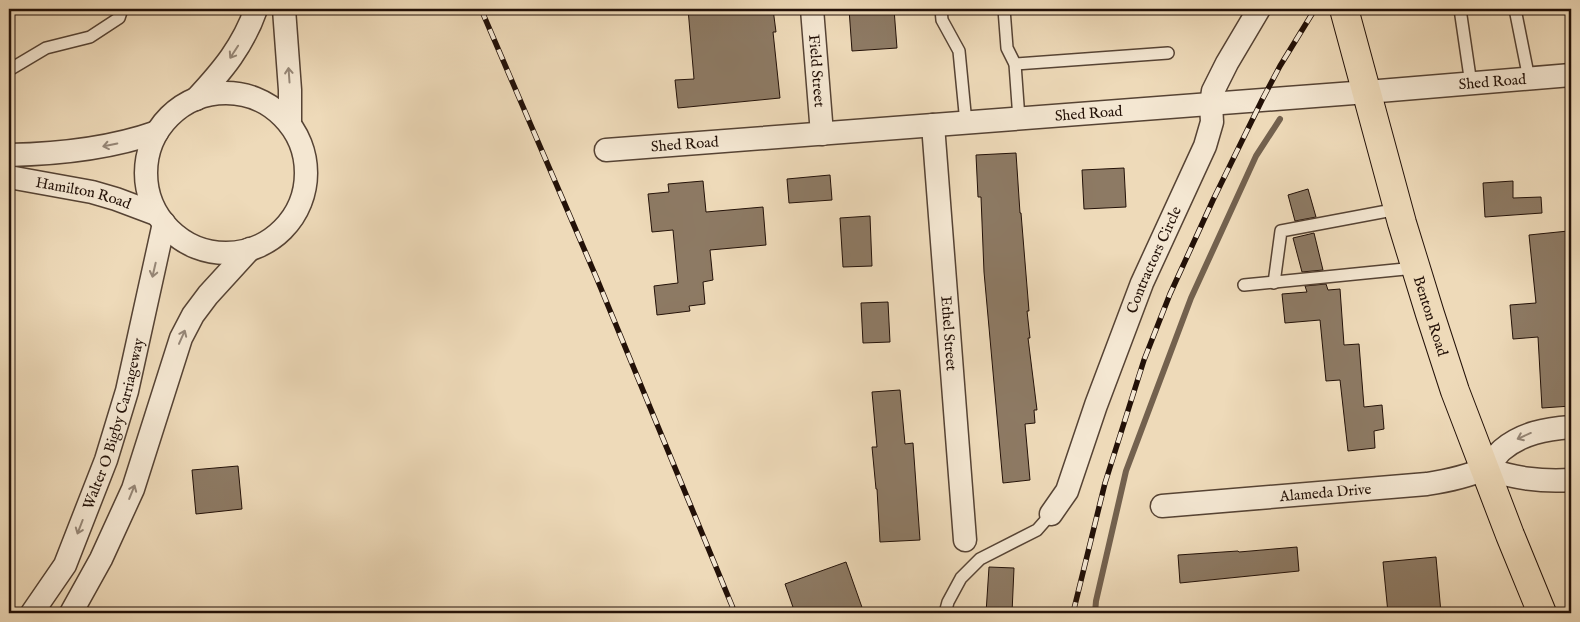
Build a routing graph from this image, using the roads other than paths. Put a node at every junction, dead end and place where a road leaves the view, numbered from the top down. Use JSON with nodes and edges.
{"nodes":[{"id":1,"x":122,"y":9,"type":"edge"},
{"id":2,"x":256,"y":9,"type":"edge"},
{"id":3,"x":284,"y":9,"type":"edge"},
{"id":4,"x":812,"y":9,"type":"edge"},
{"id":5,"x":941,"y":9,"type":"edge"},
{"id":6,"x":1004,"y":9,"type":"edge"},
{"id":7,"x":1259,"y":9,"type":"edge"},
{"id":8,"x":1344,"y":9,"type":"edge"},
{"id":9,"x":1460,"y":9,"type":"edge"},
{"id":10,"x":1516,"y":9,"type":"edge"},
{"id":11,"x":1168,"y":53,"type":"dead end"},
{"id":12,"x":1015,"y":64,"type":"junction"},
{"id":13,"x":9,"y":70,"type":"edge"},
{"id":14,"x":1571,"y":76,"type":"edge"},
{"id":15,"x":1529,"y":79,"type":"junction"},
{"id":16,"x":1471,"y":84,"type":"junction"},
{"id":17,"x":1367,"y":92,"type":"junction"},
{"id":18,"x":196,"y":99,"type":"junction"},
{"id":19,"x":1211,"y":104,"type":"junction"},
{"id":20,"x":1019,"y":119,"type":"junction"},
{"id":21,"x":966,"y":123,"type":"junction"},
{"id":22,"x":290,"y":124,"type":"junction"},
{"id":23,"x":934,"y":126,"type":"junction"},
{"id":24,"x":157,"y":132,"type":"junction"},
{"id":25,"x":822,"y":134,"type":"junction"},
{"id":26,"x":606,"y":150,"type":"dead end"},
{"id":27,"x":9,"y":155,"type":"edge"},
{"id":28,"x":9,"y":177,"type":"edge"},
{"id":29,"x":1398,"y":210,"type":"junction"},
{"id":30,"x":160,"y":218,"type":"junction"},
{"id":31,"x":250,"y":249,"type":"junction"},
{"id":32,"x":1416,"y":268,"type":"junction"},
{"id":33,"x":1274,"y":283,"type":"junction"},
{"id":34,"x":1244,"y":285,"type":"dead end"},
{"id":35,"x":1571,"y":427,"type":"edge"},
{"id":36,"x":1486,"y":468,"type":"junction"},
{"id":37,"x":1571,"y":480,"type":"edge"},
{"id":38,"x":1162,"y":506,"type":"dead end"},
{"id":39,"x":1051,"y":514,"type":"joint"},
{"id":40,"x":964,"y":540,"type":"dead end"},
{"id":41,"x":32,"y":613,"type":"edge"},
{"id":42,"x":71,"y":613,"type":"edge"},
{"id":43,"x":945,"y":613,"type":"edge"},
{"id":44,"x":1542,"y":613,"type":"edge"}],
"edges":[{"from":1,"to":13,"type":"lane"},
{"from":2,"to":18,"type":"street","one_way":true},
{"from":22,"to":3,"type":"street","one_way":true},
{"from":4,"to":25,"type":"street","name":"Field Street"},
{"from":5,"to":21,"type":"lane"},
{"from":6,"to":12,"type":"lane"},
{"from":7,"to":19,"type":"street","name":"Contractors Circle"},
{"from":8,"to":17,"type":"main road","name":"Benton Road"},
{"from":9,"to":16,"type":"lane"},
{"from":10,"to":15,"type":"lane"},
{"from":11,"to":12,"type":"lane"},
{"from":12,"to":20,"type":"lane"},
{"from":14,"to":15,"type":"street","name":"Shed Road"},
{"from":15,"to":16,"type":"street","name":"Shed Road"},
{"from":16,"to":17,"type":"street","name":"Shed Road"},
{"from":17,"to":19,"type":"street","name":"Shed Road"},
{"from":17,"to":29,"type":"main road","name":"Benton Road"},
{"from":18,"to":22,"type":"street","name":"Walter O Bigby Carriageway"},
{"from":18,"to":24,"type":"street","name":"Walter O Bigby Carriageway"},
{"from":19,"to":20,"type":"street","name":"Shed Road"},
{"from":19,"to":39,"type":"street","name":"Contractors Circle"},
{"from":20,"to":21,"type":"street","name":"Shed Road"},
{"from":21,"to":23,"type":"street","name":"Shed Road"},
{"from":22,"to":31,"type":"street","name":"Walter O Bigby Carriageway"},
{"from":23,"to":25,"type":"street","name":"Shed Road"},
{"from":23,"to":40,"type":"street","name":"Ethel Street"},
{"from":24,"to":27,"type":"street","name":"Hamilton Road","one_way":true},
{"from":24,"to":30,"type":"street","name":"Walter O Bigby Carriageway"},
{"from":25,"to":26,"type":"street","name":"Shed Road"},
{"from":28,"to":30,"type":"street","name":"Hamilton Road"},
{"from":29,"to":32,"type":"main road","name":"Benton Road"},
{"from":29,"to":33,"type":"lane"},
{"from":30,"to":31,"type":"street","name":"Walter O Bigby Carriageway"},
{"from":30,"to":41,"type":"street","name":"Walter O Bigby Carriageway","one_way":true},
{"from":42,"to":31,"type":"street","name":"Walter O Bigby Carriageway","one_way":true},
{"from":32,"to":33,"type":"lane"},
{"from":32,"to":36,"type":"main road","name":"Benton Road"},
{"from":33,"to":34,"type":"lane"},
{"from":35,"to":36,"type":"street","one_way":true},
{"from":36,"to":37,"type":"street"},
{"from":36,"to":38,"type":"street","name":"Alameda Drive"},
{"from":36,"to":44,"type":"main road","name":"Benton Road"},
{"from":39,"to":43,"type":"lane"}]}
